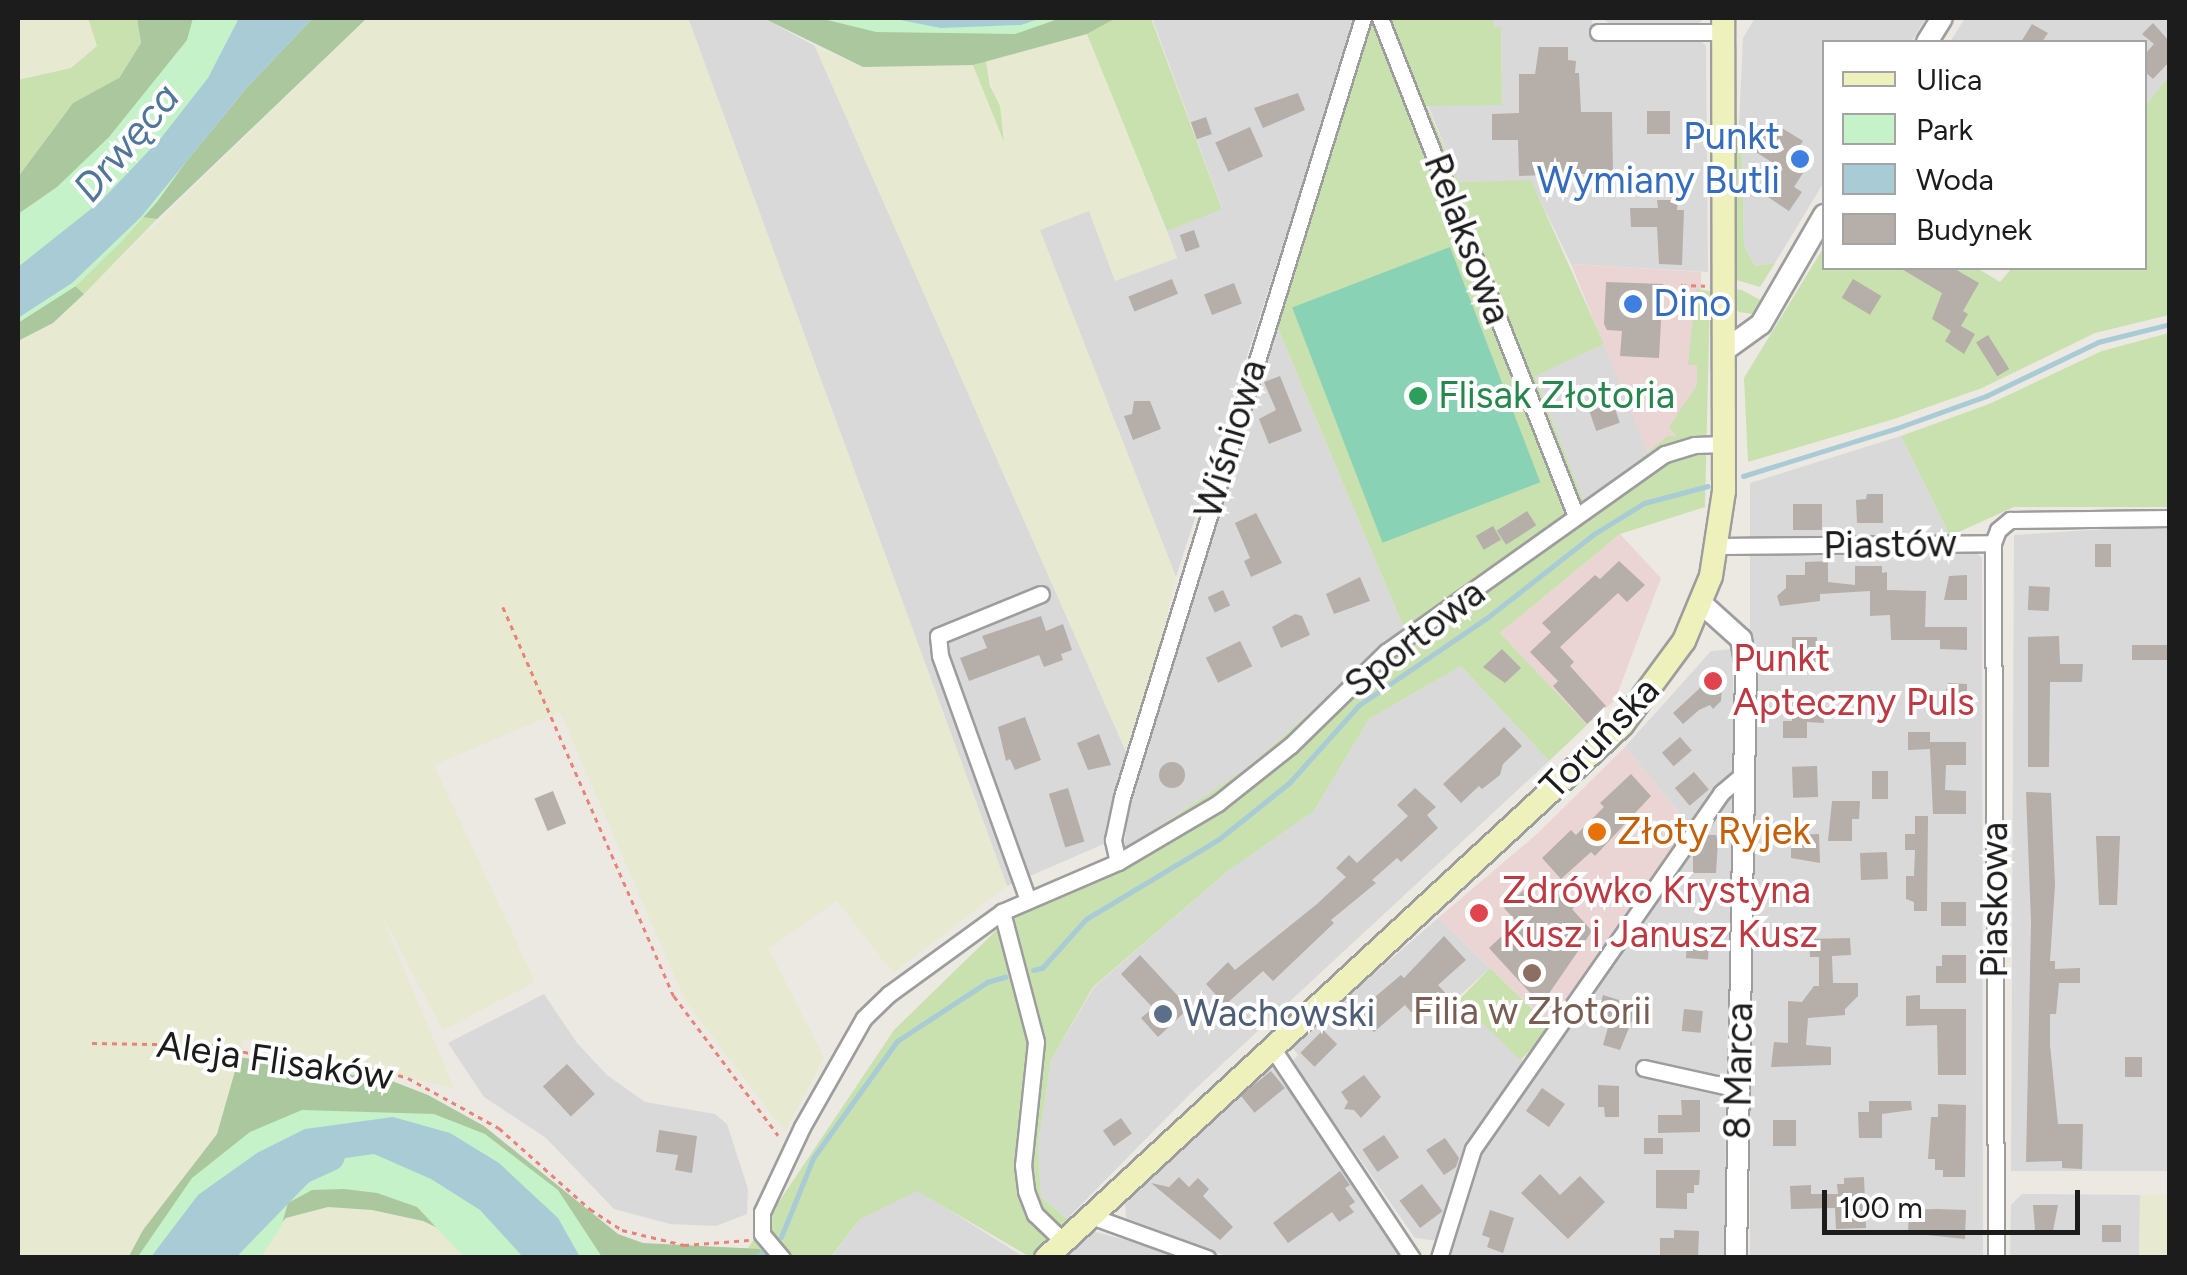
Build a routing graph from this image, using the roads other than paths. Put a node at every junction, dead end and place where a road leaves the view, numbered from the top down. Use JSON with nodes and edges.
{"nodes":[{"id":1,"x":1363,"y":18,"type":"edge"},
{"id":2,"x":1380,"y":18,"type":"edge"},
{"id":3,"x":1942,"y":18,"type":"edge"},
{"id":4,"x":1723,"y":25,"type":"edge"},
{"id":5,"x":1598,"y":32,"type":"dead end"},
{"id":6,"x":1928,"y":40,"type":"edge"},
{"id":7,"x":1822,"y":218,"type":"edge"},
{"id":8,"x":1725,"y":350,"type":"junction"},
{"id":9,"x":1725,"y":444,"type":"junction"},
{"id":10,"x":1576,"y":516,"type":"junction"},
{"id":11,"x":2170,"y":518,"type":"edge"},
{"id":12,"x":1994,"y":544,"type":"junction"},
{"id":13,"x":1718,"y":546,"type":"junction"},
{"id":14,"x":1041,"y":594,"type":"dead end"},
{"id":15,"x":1701,"y":604,"type":"junction"},
{"id":16,"x":1745,"y":773,"type":"junction"},
{"id":17,"x":1118,"y":862,"type":"junction"},
{"id":18,"x":1028,"y":900,"type":"junction"},
{"id":19,"x":1002,"y":912,"type":"junction"},
{"id":20,"x":1271,"y":1046,"type":"junction"},
{"id":21,"x":1644,"y":1068,"type":"dead end"},
{"id":22,"x":1738,"y":1089,"type":"junction"},
{"id":23,"x":1088,"y":1215,"type":"junction"},
{"id":24,"x":1054,"y":1249,"type":"edge"},
{"id":25,"x":782,"y":1258,"type":"edge"},
{"id":26,"x":1206,"y":1258,"type":"edge"},
{"id":27,"x":1412,"y":1258,"type":"edge"},
{"id":28,"x":1439,"y":1258,"type":"edge"},
{"id":29,"x":1736,"y":1258,"type":"edge"},
{"id":30,"x":1996,"y":1258,"type":"edge"}],
"edges":[{"from":1,"to":17,"type":"street","name":"Wiśniowa"},
{"from":2,"to":10,"type":"street","name":"Relaksowa"},
{"from":3,"to":6,"type":"street"},
{"from":4,"to":5,"type":"street"},
{"from":4,"to":8,"type":"main road","name":"Toruńska"},
{"from":7,"to":8,"type":"street"},
{"from":8,"to":9,"type":"main road","name":"Toruńska"},
{"from":9,"to":10,"type":"street","name":"Sportowa"},
{"from":9,"to":13,"type":"main road","name":"Toruńska"},
{"from":10,"to":17,"type":"street","name":"Sportowa"},
{"from":11,"to":12,"type":"street","name":"Piastów"},
{"from":12,"to":13,"type":"street","name":"Piastów"},
{"from":12,"to":30,"type":"street","name":"Piaskowa"},
{"from":13,"to":15,"type":"main road","name":"Toruńska"},
{"from":14,"to":18,"type":"street"},
{"from":15,"to":16,"type":"street","name":"8 Marca"},
{"from":15,"to":20,"type":"main road","name":"Toruńska"},
{"from":16,"to":22,"type":"street","name":"8 Marca"},
{"from":16,"to":28,"type":"street"},
{"from":17,"to":18,"type":"street"},
{"from":18,"to":19,"type":"street"},
{"from":19,"to":24,"type":"street"},
{"from":19,"to":25,"type":"street"},
{"from":20,"to":23,"type":"main road","name":"Toruńska"},
{"from":20,"to":27,"type":"street"},
{"from":21,"to":22,"type":"street"},
{"from":22,"to":29,"type":"street","name":"8 Marca"},
{"from":23,"to":24,"type":"main road","name":"Toruńska"},
{"from":23,"to":26,"type":"street"}]}
